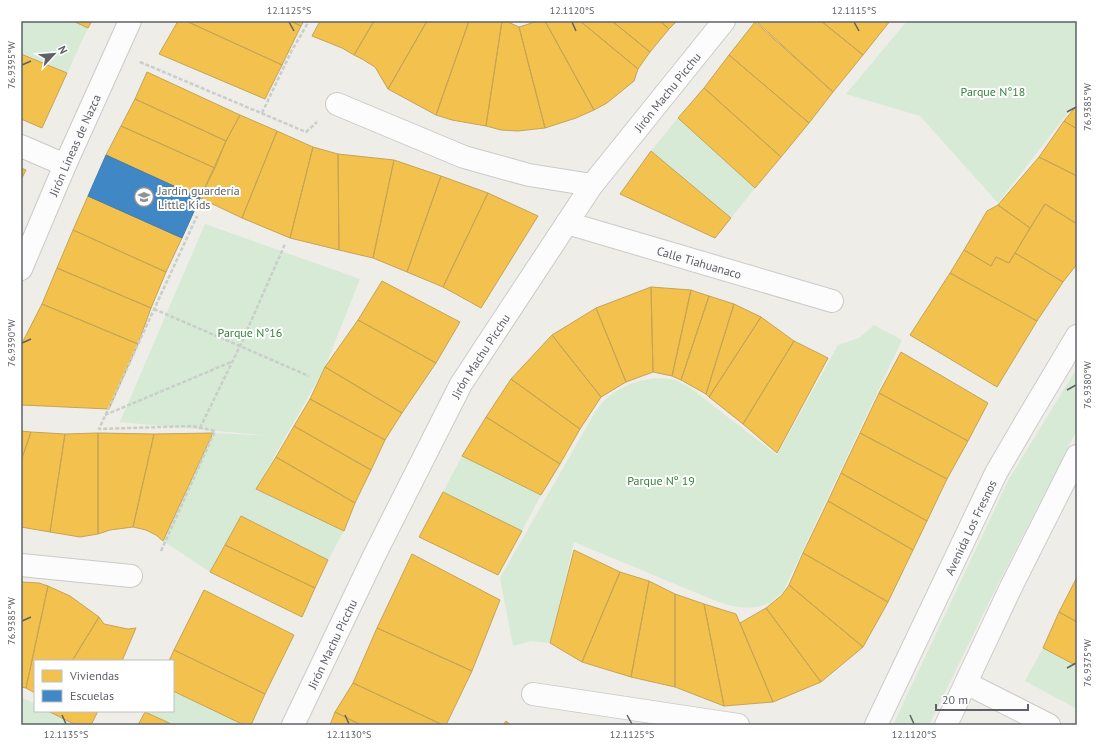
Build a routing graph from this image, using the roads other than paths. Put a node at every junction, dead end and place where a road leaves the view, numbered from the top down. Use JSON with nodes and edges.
{"nodes":[{"id":1,"x":130,"y":21,"type":"edge"},
{"id":2,"x":724,"y":21,"type":"edge"},
{"id":3,"x":337,"y":104,"type":"road end"},
{"id":4,"x":21,"y":146,"type":"edge"},
{"id":5,"x":65,"y":165,"type":"junction"},
{"id":6,"x":592,"y":186,"type":"junction"},
{"id":7,"x":567,"y":223,"type":"junction"},
{"id":8,"x":21,"y":269,"type":"edge"},
{"id":9,"x":832,"y":301,"type":"dead end"},
{"id":10,"x":1077,"y":336,"type":"edge"},
{"id":11,"x":1077,"y":456,"type":"edge"},
{"id":12,"x":21,"y":564,"type":"edge"},
{"id":13,"x":131,"y":576,"type":"dead end"},
{"id":14,"x":966,"y":683,"type":"junction"},
{"id":15,"x":533,"y":694,"type":"dead end"},
{"id":16,"x":1044,"y":722,"type":"edge"},
{"id":17,"x":293,"y":725,"type":"edge"},
{"id":18,"x":738,"y":725,"type":"edge"},
{"id":19,"x":876,"y":725,"type":"edge"},
{"id":20,"x":946,"y":725,"type":"edge"}],
"edges":[{"from":1,"to":5,"type":"street","name":"Jirón Líneas de Nazca"},
{"from":2,"to":6,"type":"street","name":"Jirón Machu Picchu"},
{"from":3,"to":6,"type":"street"},
{"from":4,"to":5,"type":"street"},
{"from":5,"to":8,"type":"street","name":"Jirón Líneas de Nazca"},
{"from":6,"to":7,"type":"street","name":"Jirón Machu Picchu"},
{"from":7,"to":9,"type":"street","name":"Calle Tiahuanaco"},
{"from":7,"to":17,"type":"street","name":"Jirón Machu Picchu"},
{"from":10,"to":19,"type":"street","name":"Avenida Los Fresnos"},
{"from":11,"to":14,"type":"street"},
{"from":12,"to":13,"type":"street"},
{"from":14,"to":16,"type":"street"},
{"from":14,"to":20,"type":"street"},
{"from":15,"to":18,"type":"street"}]}
